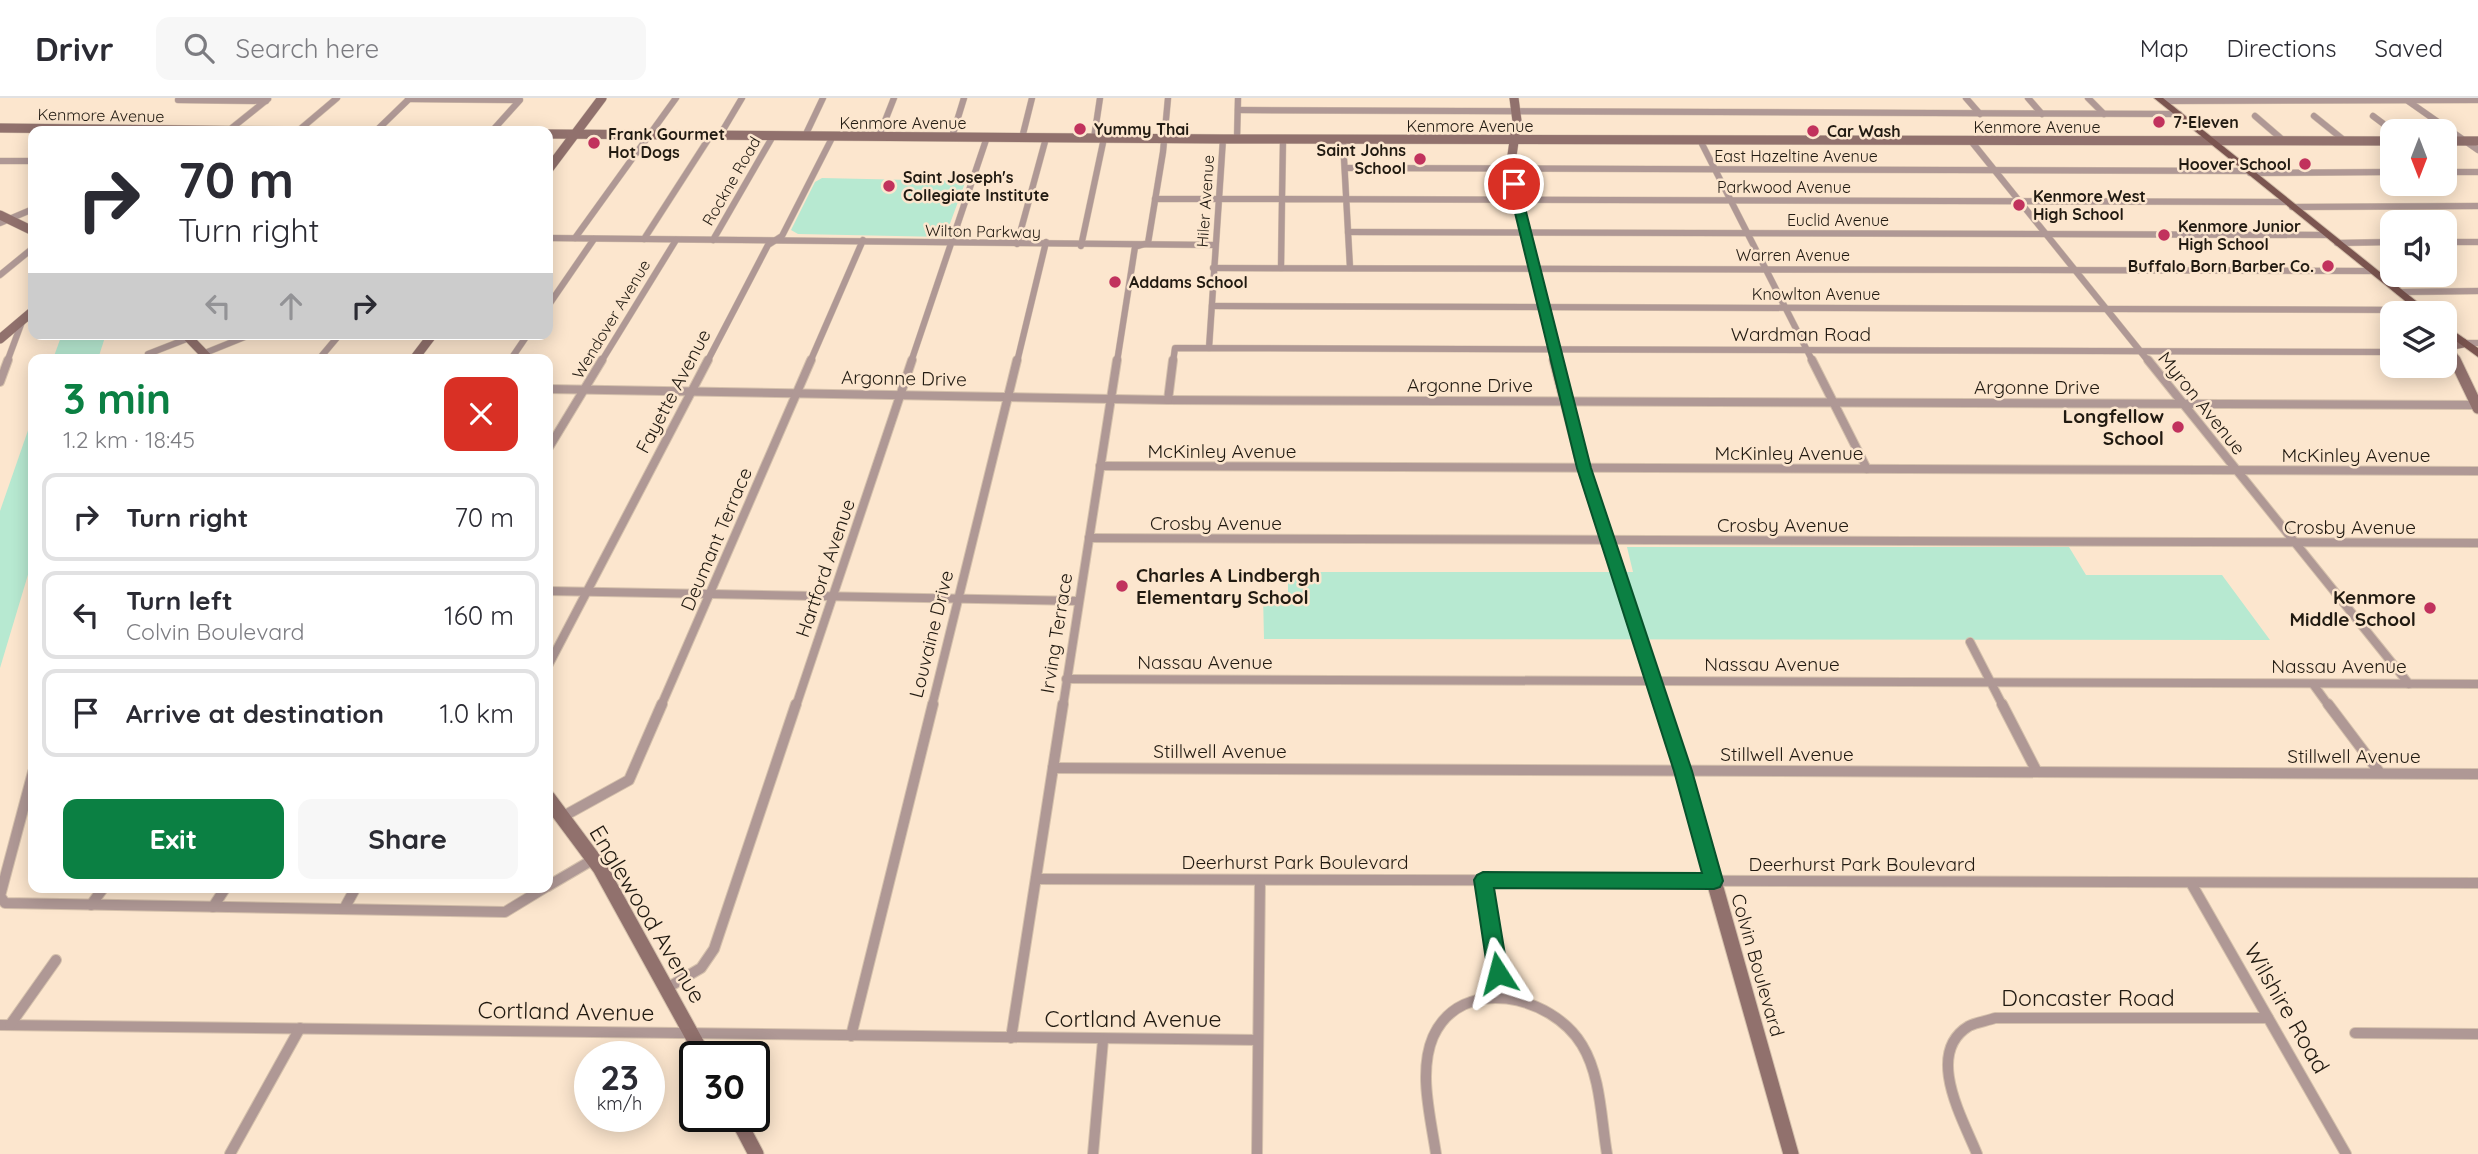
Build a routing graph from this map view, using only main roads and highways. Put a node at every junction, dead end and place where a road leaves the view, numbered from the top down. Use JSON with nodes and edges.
{"nodes":[{"id":1,"x":2160,"y":100,"type":"edge"},
{"id":2,"x":1971,"y":141,"type":"road end"},
{"id":3,"x":2213,"y":142,"type":"junction"},
{"id":4,"x":2411,"y":301,"type":"edge"},
{"id":5,"x":2457,"y":338,"type":"edge"},
{"id":6,"x":2478,"y":354,"type":"edge"}],
"edges":[{"from":1,"to":3,"type":"main road"},
{"from":2,"to":3,"type":"main road","name":"Kenmore Avenue"},
{"from":3,"to":4,"type":"main road"},
{"from":5,"to":6,"type":"main road"}]}
